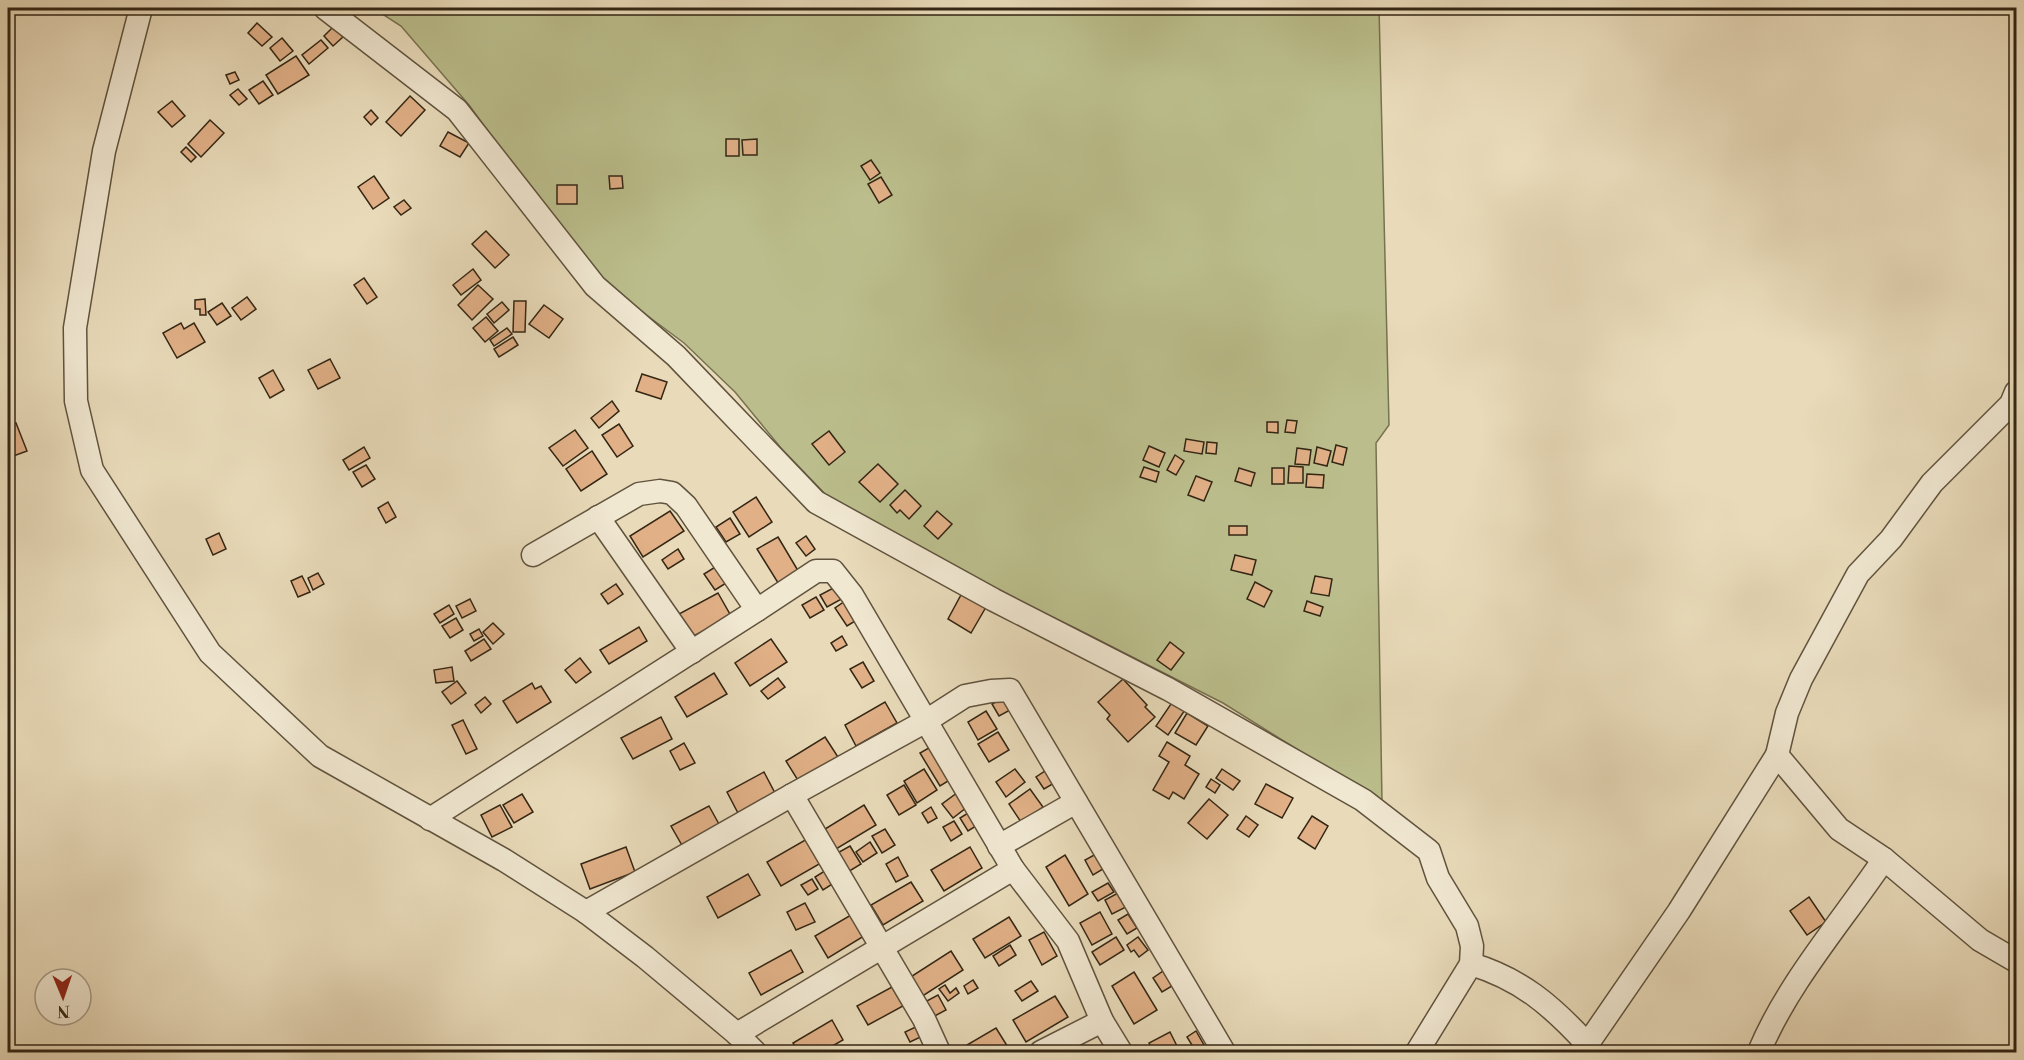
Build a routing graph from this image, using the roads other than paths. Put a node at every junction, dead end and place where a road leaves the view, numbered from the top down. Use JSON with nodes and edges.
{"nodes":[{"id":1,"x":141,"y":8,"type":"edge"},
{"id":2,"x":325,"y":8,"type":"edge"},
{"id":3,"x":2016,"y":392,"type":"edge"},
{"id":4,"x":598,"y":517,"type":"junction"},
{"id":5,"x":533,"y":555,"type":"dead end"},
{"id":6,"x":757,"y":610,"type":"junction"},
{"id":7,"x":692,"y":652,"type":"junction"},
{"id":8,"x":926,"y":721,"type":"junction"},
{"id":9,"x":1777,"y":755,"type":"junction"},
{"id":10,"x":792,"y":795,"type":"junction"},
{"id":11,"x":1076,"y":802,"type":"junction"},
{"id":12,"x":430,"y":819,"type":"junction"},
{"id":13,"x":999,"y":846,"type":"junction"},
{"id":14,"x":1884,"y":859,"type":"junction"},
{"id":15,"x":1013,"y":869,"type":"junction"},
{"id":16,"x":586,"y":912,"type":"junction"},
{"id":17,"x":880,"y":947,"type":"junction"},
{"id":18,"x":2016,"y":961,"type":"edge"},
{"id":19,"x":1471,"y":964,"type":"junction"},
{"id":20,"x":1102,"y":1021,"type":"junction"},
{"id":21,"x":737,"y":1034,"type":"junction"},
{"id":22,"x":1584,"y":1048,"type":"edge"},
{"id":23,"x":755,"y":1053,"type":"edge"},
{"id":24,"x":939,"y":1053,"type":"edge"},
{"id":25,"x":1041,"y":1053,"type":"edge"},
{"id":26,"x":1121,"y":1053,"type":"edge"},
{"id":27,"x":1224,"y":1053,"type":"edge"},
{"id":28,"x":1418,"y":1053,"type":"edge"},
{"id":29,"x":1759,"y":1053,"type":"edge"}],
"edges":[{"from":1,"to":12,"type":"street"},
{"from":2,"to":19,"type":"street"},
{"from":3,"to":9,"type":"street"},
{"from":4,"to":5,"type":"street"},
{"from":4,"to":6,"type":"street"},
{"from":4,"to":7,"type":"street"},
{"from":6,"to":7,"type":"street"},
{"from":6,"to":8,"type":"street"},
{"from":7,"to":12,"type":"street"},
{"from":8,"to":10,"type":"street"},
{"from":8,"to":11,"type":"street"},
{"from":8,"to":13,"type":"street"},
{"from":9,"to":14,"type":"street"},
{"from":9,"to":22,"type":"street"},
{"from":10,"to":16,"type":"street"},
{"from":10,"to":17,"type":"street"},
{"from":11,"to":13,"type":"street"},
{"from":11,"to":27,"type":"street"},
{"from":12,"to":16,"type":"street"},
{"from":13,"to":15,"type":"street"},
{"from":14,"to":18,"type":"street"},
{"from":14,"to":29,"type":"street"},
{"from":15,"to":17,"type":"street"},
{"from":15,"to":20,"type":"street"},
{"from":16,"to":21,"type":"street"},
{"from":17,"to":21,"type":"street"},
{"from":17,"to":24,"type":"street"},
{"from":19,"to":22,"type":"street"},
{"from":19,"to":28,"type":"street"},
{"from":20,"to":25,"type":"street"},
{"from":20,"to":26,"type":"street"},
{"from":21,"to":23,"type":"street"}]}
